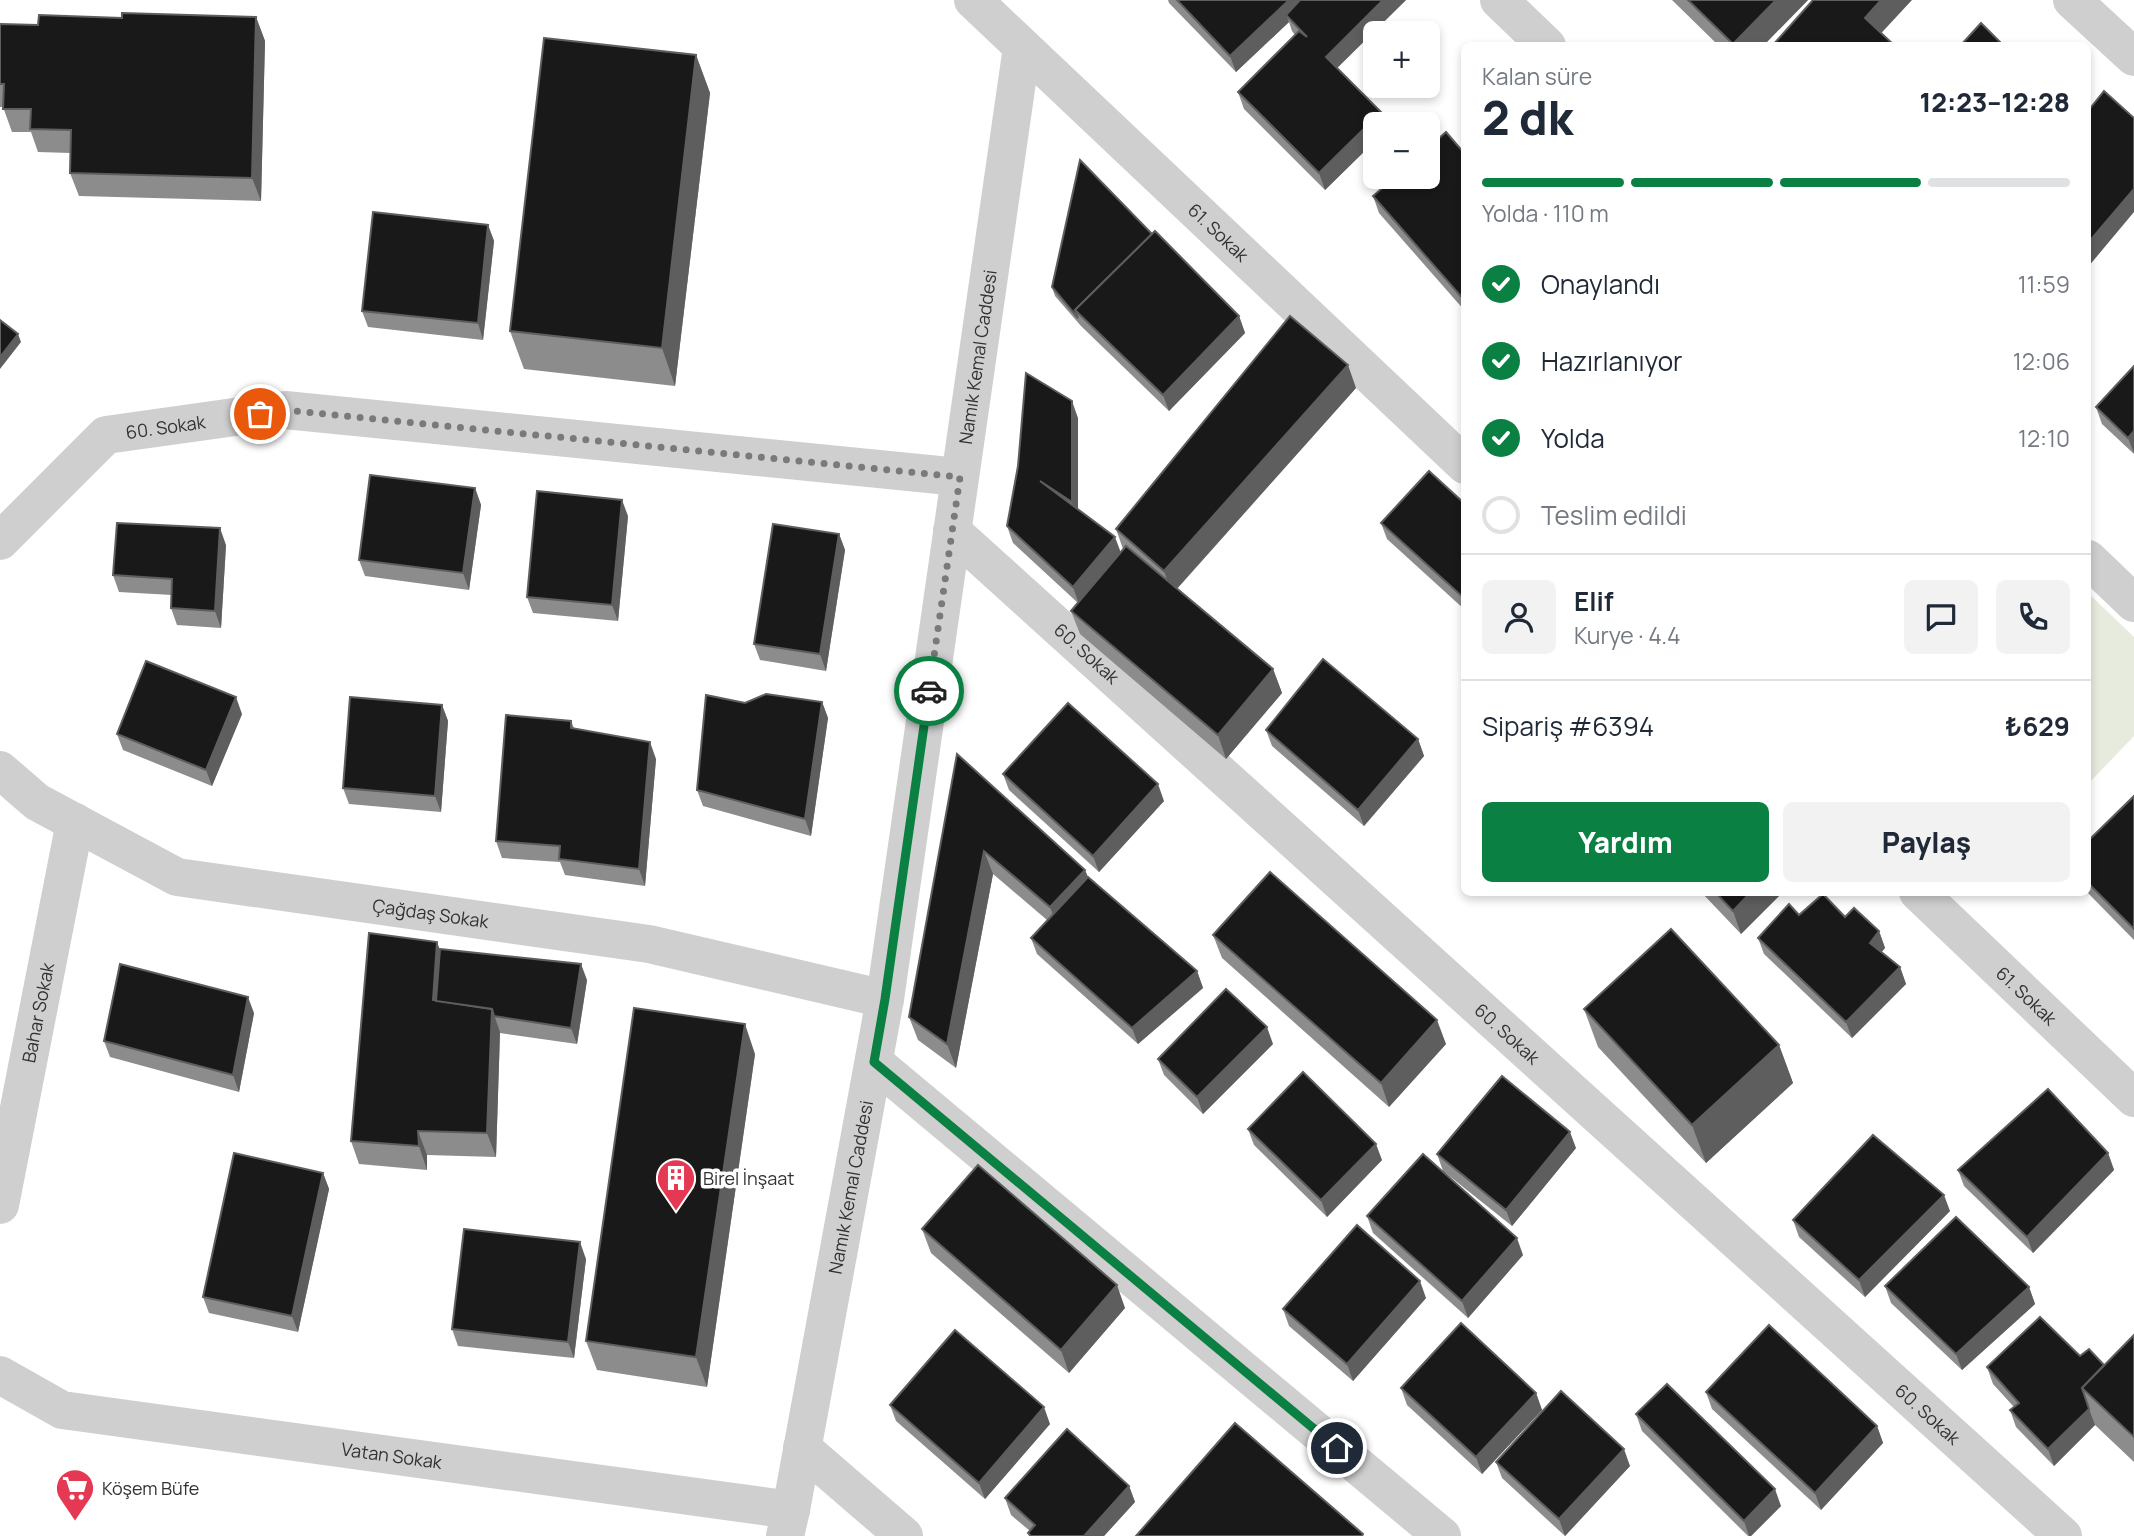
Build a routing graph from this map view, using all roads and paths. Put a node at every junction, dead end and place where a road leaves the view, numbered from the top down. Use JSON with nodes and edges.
{"nodes":[{"id":1,"x":973,"y":0,"type":"edge"},
{"id":2,"x":1499,"y":0,"type":"edge"},
{"id":3,"x":2072,"y":0,"type":"edge"},
{"id":4,"x":1543,"y":42,"type":"edge"},
{"id":5,"x":1022,"y":47,"type":"junction"},
{"id":6,"x":2134,"y":57,"type":"edge"},
{"id":7,"x":1461,"y":461,"type":"edge"},
{"id":8,"x":960,"y":477,"type":"junction"},
{"id":9,"x":951,"y":531,"type":"junction"},
{"id":10,"x":0,"y":541,"type":"edge"},
{"id":11,"x":2091,"y":562,"type":"edge"},
{"id":12,"x":2134,"y":603,"type":"edge"},
{"id":13,"x":0,"y":770,"type":"edge"},
{"id":14,"x":75,"y":822,"type":"junction"},
{"id":15,"x":1923,"y":896,"type":"edge"},
{"id":16,"x":885,"y":999,"type":"junction"},
{"id":17,"x":874,"y":1062,"type":"junction"},
{"id":18,"x":2134,"y":1098,"type":"edge"},
{"id":19,"x":0,"y":1205,"type":"edge"},
{"id":20,"x":0,"y":1375,"type":"edge"},
{"id":21,"x":802,"y":1448,"type":"junction"},
{"id":22,"x":788,"y":1523,"type":"edge"},
{"id":23,"x":904,"y":1536,"type":"edge"},
{"id":24,"x":1442,"y":1536,"type":"edge"},
{"id":25,"x":2063,"y":1536,"type":"edge"}],
"edges":[{"from":1,"to":5,"type":"street","name":"61. Sokak"},
{"from":2,"to":4,"type":"street"},
{"from":3,"to":6,"type":"street"},
{"from":5,"to":7,"type":"street","name":"61. Sokak"},
{"from":5,"to":8,"type":"street","name":"Namık Kemal Caddesi"},
{"from":8,"to":9,"type":"street","name":"Namık Kemal Caddesi"},
{"from":8,"to":10,"type":"street","name":"60. Sokak"},
{"from":9,"to":16,"type":"street","name":"Namık Kemal Caddesi"},
{"from":9,"to":25,"type":"street","name":"60. Sokak"},
{"from":11,"to":12,"type":"street"},
{"from":13,"to":14,"type":"street","name":"Çağdaş Sokak"},
{"from":14,"to":16,"type":"street","name":"Çağdaş Sokak"},
{"from":14,"to":19,"type":"street","name":"Bahar Sokak"},
{"from":15,"to":18,"type":"street","name":"61. Sokak"},
{"from":16,"to":17,"type":"street","name":"Namık Kemal Caddesi"},
{"from":17,"to":21,"type":"street","name":"Namık Kemal Caddesi"},
{"from":17,"to":24,"type":"street"},
{"from":20,"to":22,"type":"street","name":"Vatan Sokak"},
{"from":21,"to":22,"type":"street","name":"Namık Kemal Caddesi"},
{"from":21,"to":23,"type":"street"}]}
